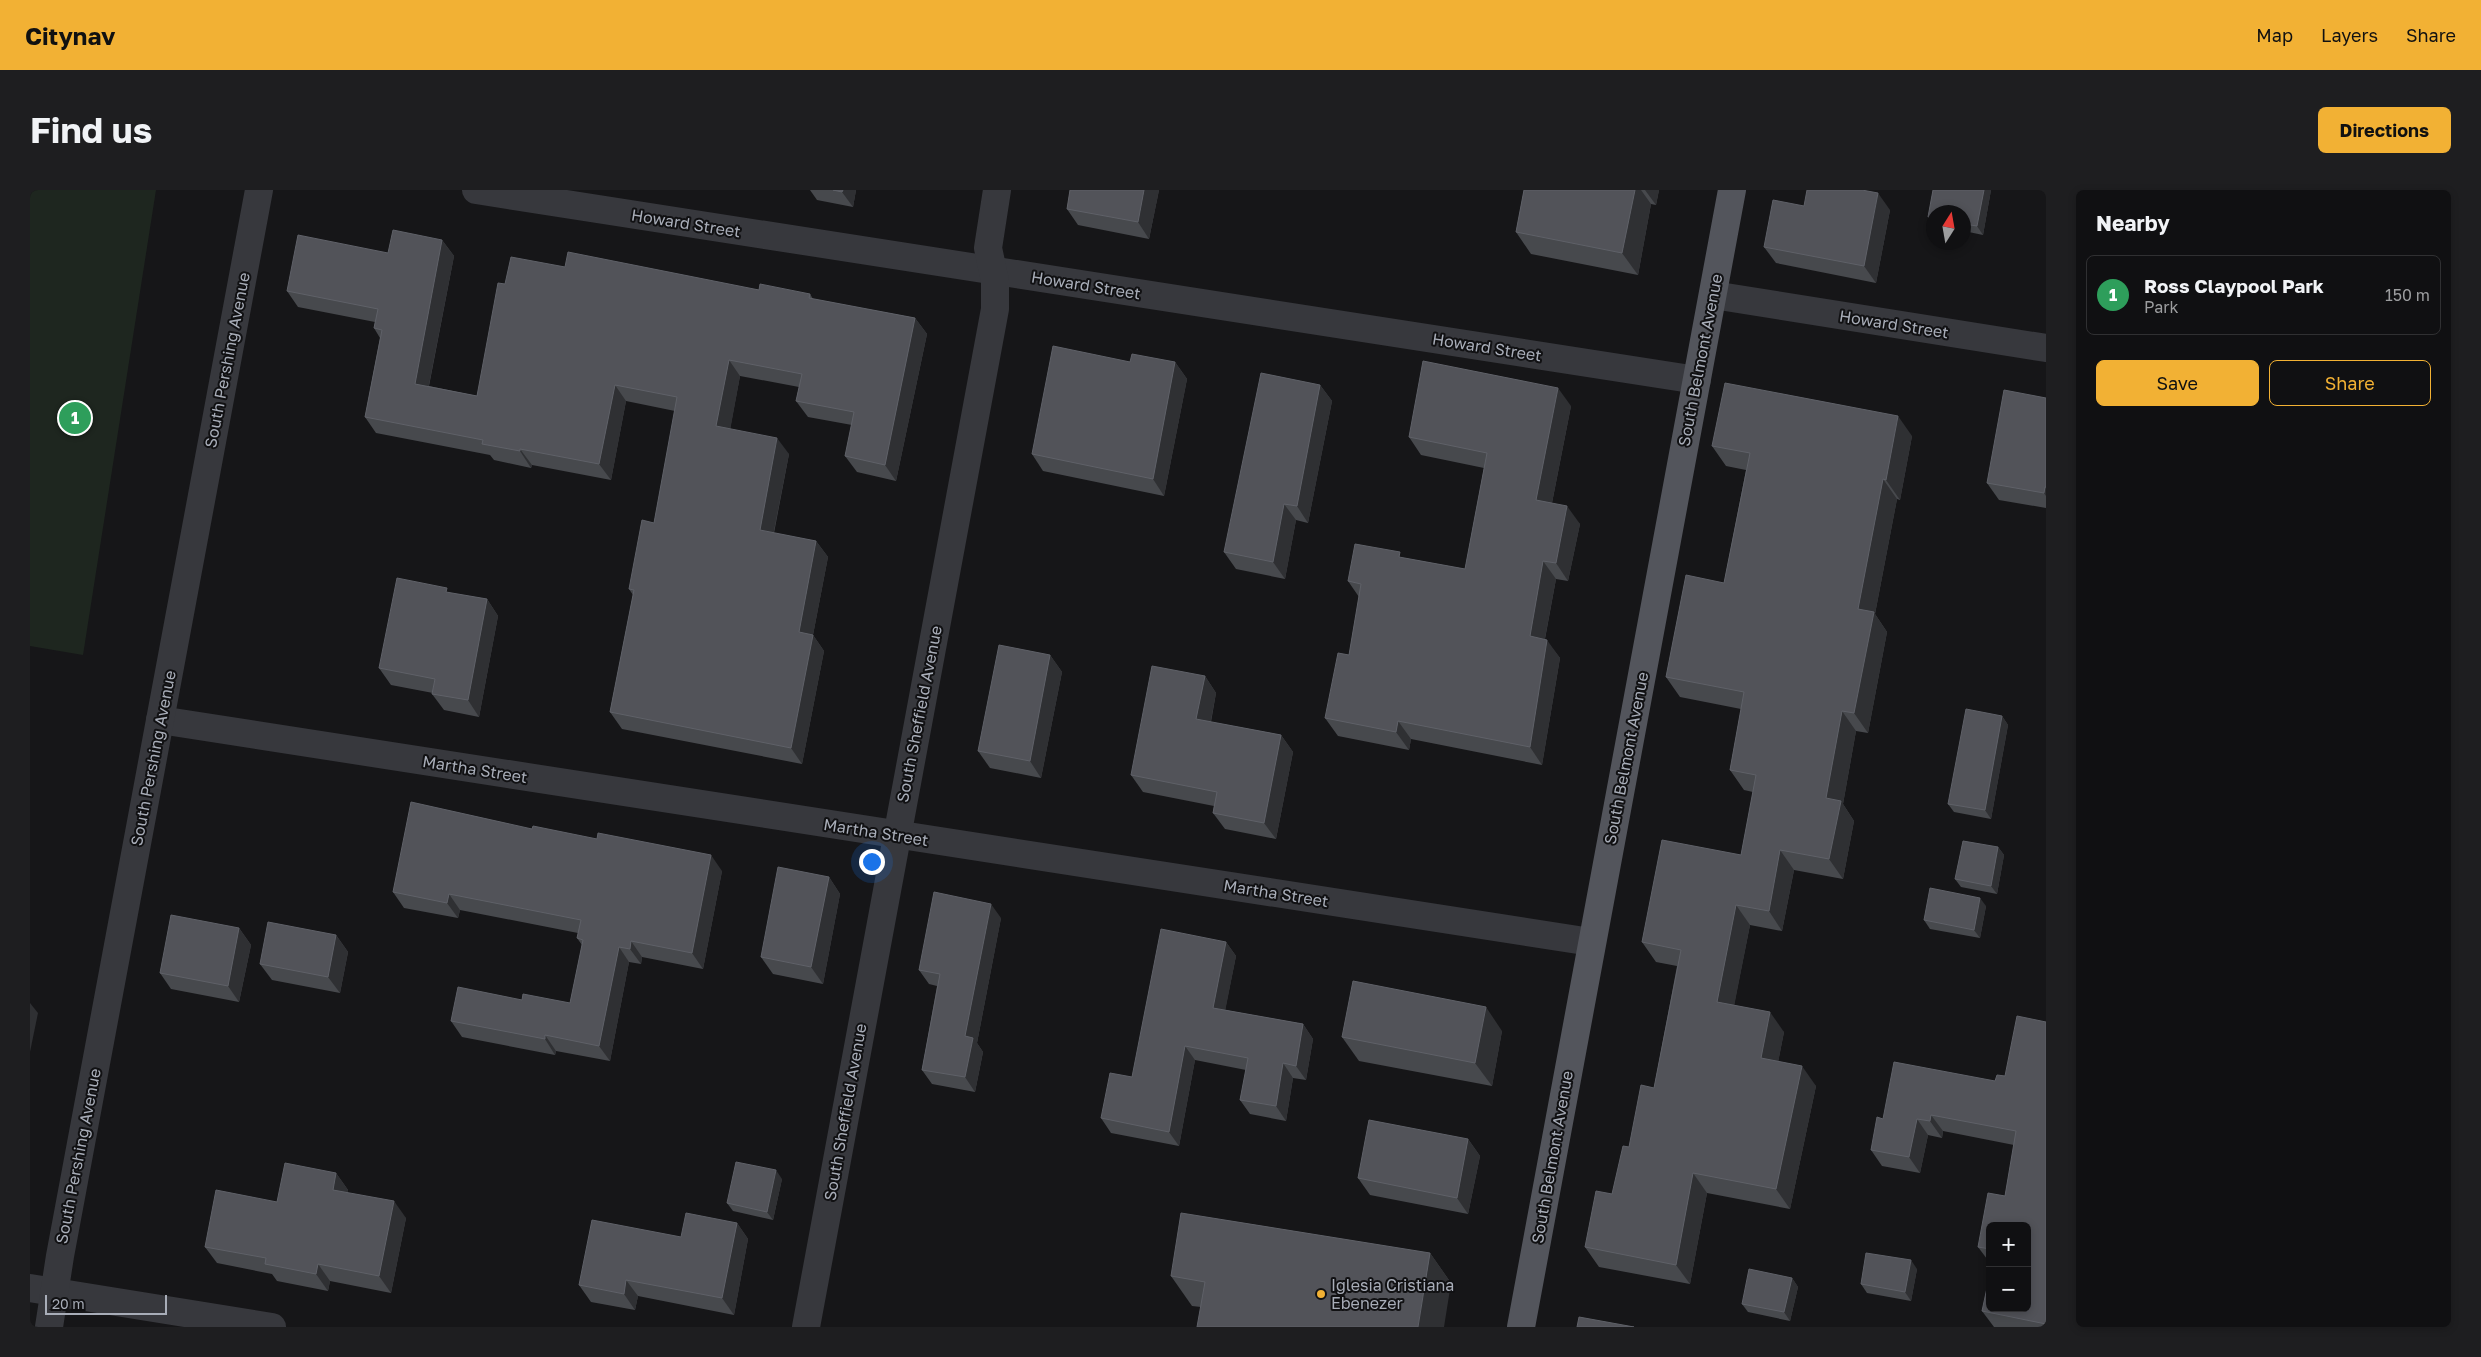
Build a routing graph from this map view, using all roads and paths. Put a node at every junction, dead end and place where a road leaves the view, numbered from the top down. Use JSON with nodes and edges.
{"nodes":[{"id":1,"x":259,"y":190,"type":"edge"},
{"id":2,"x":476,"y":190,"type":"edge"},
{"id":3,"x":997,"y":190,"type":"edge"},
{"id":4,"x":1732,"y":190,"type":"edge"},
{"id":5,"x":992,"y":270,"type":"junction"},
{"id":6,"x":1713,"y":295,"type":"junction"},
{"id":7,"x":2046,"y":348,"type":"edge"},
{"id":8,"x":1697,"y":380,"type":"junction"},
{"id":9,"x":160,"y":720,"type":"junction"},
{"id":10,"x":896,"y":835,"type":"junction"},
{"id":11,"x":1591,"y":942,"type":"junction"},
{"id":12,"x":42,"y":1290,"type":"edge"},
{"id":13,"x":49,"y":1327,"type":"edge"},
{"id":14,"x":272,"y":1327,"type":"edge"},
{"id":15,"x":806,"y":1327,"type":"edge"},
{"id":16,"x":1521,"y":1327,"type":"edge"}],
"edges":[{"from":1,"to":9,"type":"street","name":"South Pershing Avenue"},
{"from":2,"to":5,"type":"street","name":"Howard Street"},
{"from":3,"to":5,"type":"street","name":"South Sheffield Avenue"},
{"from":4,"to":6,"type":"main road","name":"South Belmont Avenue"},
{"from":5,"to":8,"type":"street","name":"Howard Street"},
{"from":5,"to":10,"type":"street","name":"South Sheffield Avenue"},
{"from":6,"to":7,"type":"street","name":"Howard Street"},
{"from":6,"to":8,"type":"main road","name":"South Belmont Avenue"},
{"from":8,"to":11,"type":"main road","name":"South Belmont Avenue"},
{"from":9,"to":10,"type":"street","name":"Martha Street"},
{"from":9,"to":12,"type":"street","name":"South Pershing Avenue"},
{"from":10,"to":11,"type":"street","name":"Martha Street"},
{"from":10,"to":15,"type":"street","name":"South Sheffield Avenue"},
{"from":11,"to":16,"type":"main road","name":"South Belmont Avenue"},
{"from":12,"to":13,"type":"street","name":"South Pershing Avenue"},
{"from":12,"to":14,"type":"street"}]}
